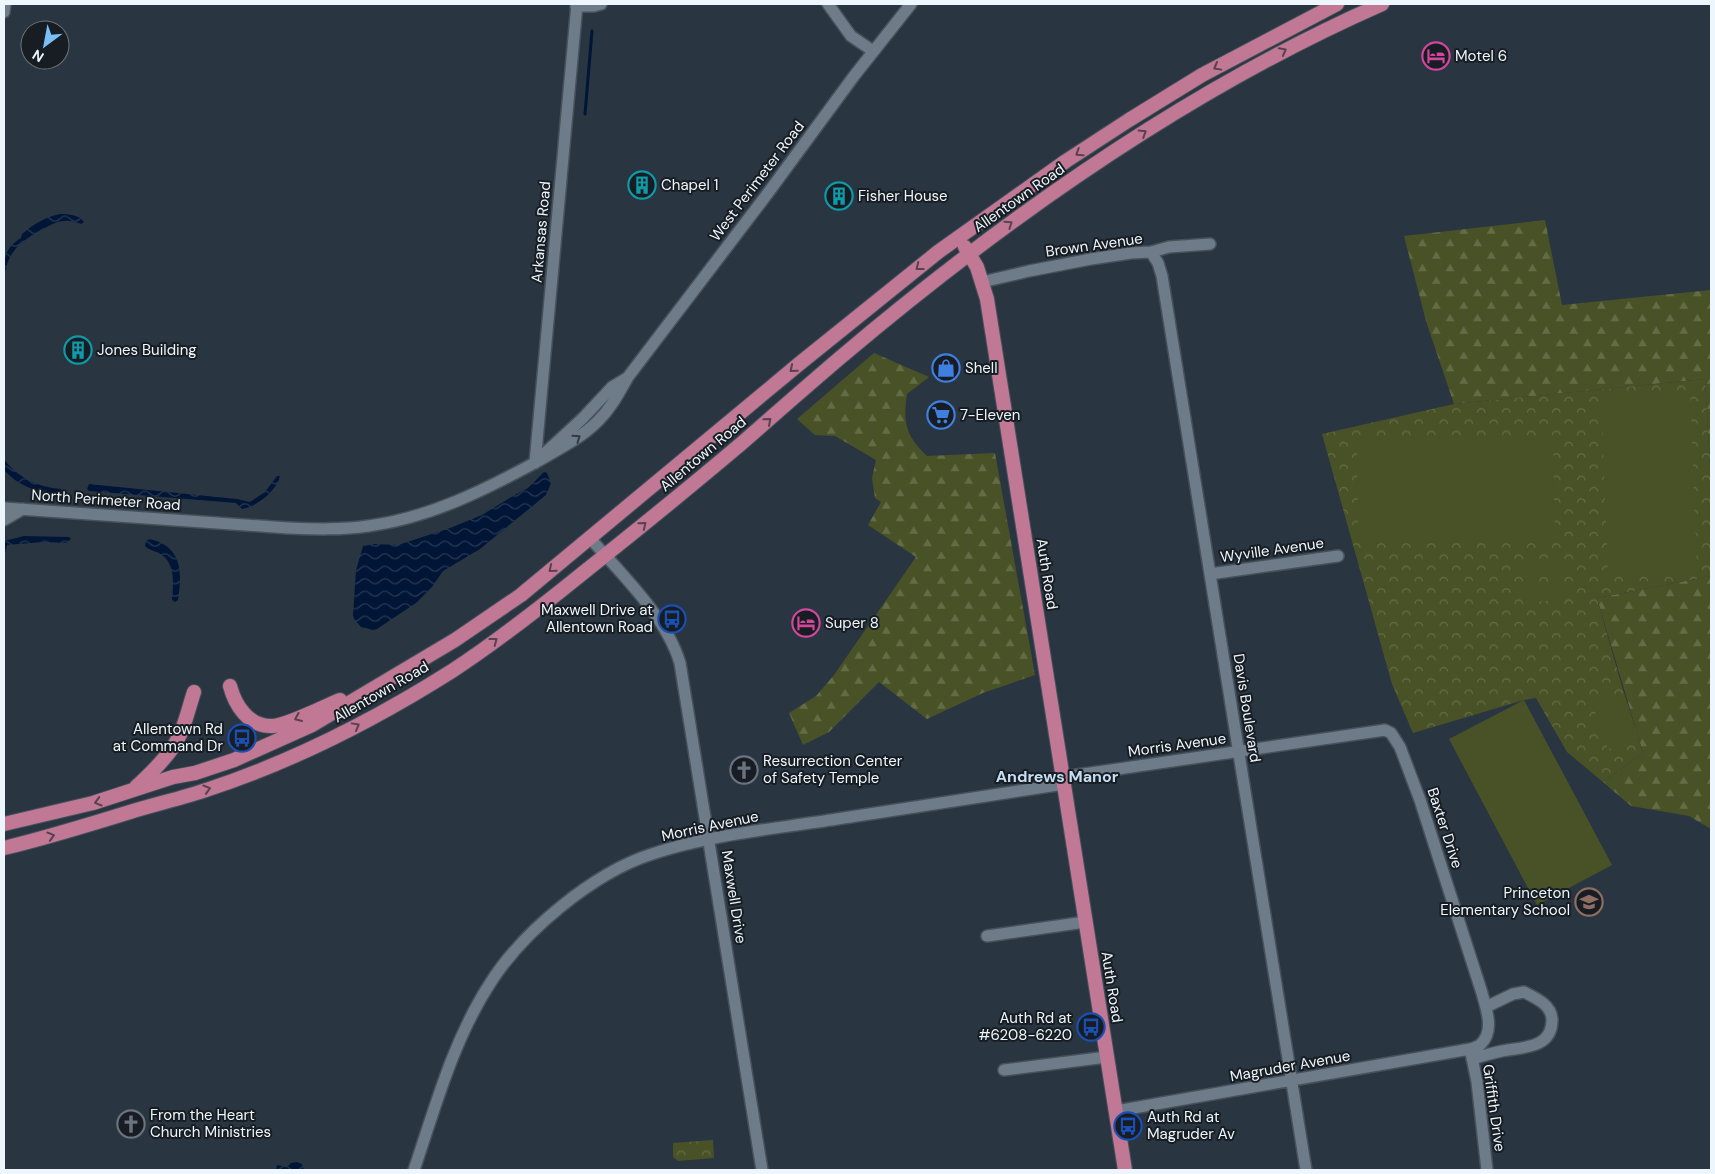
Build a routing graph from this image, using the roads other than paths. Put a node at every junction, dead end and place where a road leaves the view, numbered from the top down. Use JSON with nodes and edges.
{"nodes":[{"id":1,"x":6,"y":4,"type":"edge"},
{"id":2,"x":601,"y":4,"type":"edge"},
{"id":3,"x":828,"y":4,"type":"edge"},
{"id":4,"x":911,"y":4,"type":"edge"},
{"id":5,"x":1337,"y":4,"type":"edge"},
{"id":6,"x":1382,"y":4,"type":"edge"},
{"id":7,"x":576,"y":5,"type":"edge"},
{"id":8,"x":4,"y":12,"type":"edge"},
{"id":9,"x":873,"y":51,"type":"junction"},
{"id":10,"x":958,"y":238,"type":"junction"},
{"id":11,"x":1210,"y":244,"type":"dead end"},
{"id":12,"x":1151,"y":252,"type":"junction"},
{"id":13,"x":969,"y":253,"type":"junction"},
{"id":14,"x":982,"y":282,"type":"junction"},
{"id":15,"x":535,"y":463,"type":"junction"},
{"id":16,"x":4,"y":508,"type":"edge"},
{"id":17,"x":23,"y":509,"type":"junction"},
{"id":18,"x":4,"y":520,"type":"edge"},
{"id":19,"x":206,"y":523,"type":"joint"},
{"id":20,"x":590,"y":538,"type":"junction"},
{"id":21,"x":605,"y":556,"type":"junction"},
{"id":22,"x":1338,"y":556,"type":"dead end"},
{"id":23,"x":1210,"y":574,"type":"junction"},
{"id":24,"x":391,"y":679,"type":"junction"},
{"id":25,"x":230,"y":686,"type":"dead end"},
{"id":26,"x":194,"y":692,"type":"dead end"},
{"id":27,"x":1385,"y":730,"type":"joint"},
{"id":28,"x":1239,"y":752,"type":"junction"},
{"id":29,"x":1063,"y":781,"type":"junction"},
{"id":30,"x":131,"y":791,"type":"junction"},
{"id":31,"x":4,"y":824,"type":"edge"},
{"id":32,"x":709,"y":839,"type":"junction"},
{"id":33,"x":4,"y":848,"type":"edge"},
{"id":34,"x":1085,"y":922,"type":"junction"},
{"id":35,"x":987,"y":936,"type":"dead end"},
{"id":36,"x":1486,"y":1007,"type":"junction"},
{"id":37,"x":1471,"y":1054,"type":"junction"},
{"id":38,"x":1107,"y":1057,"type":"junction"},
{"id":39,"x":1004,"y":1070,"type":"dead end"},
{"id":40,"x":1291,"y":1081,"type":"junction"},
{"id":41,"x":1116,"y":1111,"type":"junction"},
{"id":42,"x":414,"y":1170,"type":"edge"},
{"id":43,"x":762,"y":1170,"type":"edge"},
{"id":44,"x":1125,"y":1170,"type":"edge"},
{"id":45,"x":1306,"y":1170,"type":"edge"},
{"id":46,"x":1487,"y":1170,"type":"edge"}],
"edges":[{"from":1,"to":8,"type":"street"},
{"from":2,"to":7,"type":"street"},
{"from":3,"to":9,"type":"street"},
{"from":4,"to":9,"type":"street","name":"West Perimeter Road"},
{"from":5,"to":10,"type":"main road","name":"Allentown Road","one_way":true},
{"from":13,"to":6,"type":"main road","name":"Allentown Road","one_way":true},
{"from":7,"to":15,"type":"street","name":"Arkansas Road"},
{"from":9,"to":15,"type":"street","name":"West Perimeter Road"},
{"from":10,"to":13,"type":"main road","name":"Auth Road"},
{"from":10,"to":20,"type":"main road","name":"Allentown Road","one_way":true},
{"from":11,"to":12,"type":"street","name":"Brown Avenue"},
{"from":12,"to":14,"type":"street","name":"Brown Avenue"},
{"from":12,"to":23,"type":"street","name":"Davis Boulevard"},
{"from":13,"to":14,"type":"main road","name":"Auth Road"},
{"from":21,"to":13,"type":"main road","name":"Allentown Road","one_way":true},
{"from":14,"to":29,"type":"main road","name":"Auth Road"},
{"from":15,"to":19,"type":"street","name":"West Perimeter Road"},
{"from":16,"to":17,"type":"street","name":"North Perimeter Road"},
{"from":17,"to":18,"type":"street"},
{"from":17,"to":19,"type":"street","name":"North Perimeter Road"},
{"from":20,"to":21,"type":"street","name":"Maxwell Drive"},
{"from":20,"to":24,"type":"main road","name":"Allentown Road","one_way":true},
{"from":21,"to":32,"type":"street","name":"Maxwell Drive"},
{"from":33,"to":21,"type":"main road","name":"Allentown Road","one_way":true},
{"from":22,"to":23,"type":"street","name":"Wyville Avenue"},
{"from":23,"to":28,"type":"street","name":"Davis Boulevard"},
{"from":24,"to":25,"type":"main road","one_way":true},
{"from":24,"to":30,"type":"main road","name":"Allentown Road"},
{"from":26,"to":30,"type":"main road"},
{"from":27,"to":28,"type":"street","name":"Morris Avenue"},
{"from":27,"to":36,"type":"street","name":"Baxter Drive"},
{"from":28,"to":29,"type":"street","name":"Morris Avenue"},
{"from":28,"to":40,"type":"street","name":"Davis Boulevard"},
{"from":29,"to":32,"type":"street","name":"Morris Avenue"},
{"from":29,"to":34,"type":"main road","name":"Auth Road"},
{"from":30,"to":31,"type":"main road","name":"Allentown Road","one_way":true},
{"from":32,"to":42,"type":"street","name":"Morris Avenue"},
{"from":32,"to":43,"type":"street","name":"Maxwell Drive"},
{"from":34,"to":35,"type":"street"},
{"from":34,"to":38,"type":"main road","name":"Auth Road"},
{"from":36,"to":37,"type":"street","name":"Baxter Drive"},
{"from":36,"to":37,"type":"street","name":"Magruder Avenue"},
{"from":37,"to":40,"type":"street","name":"Magruder Avenue"},
{"from":37,"to":46,"type":"street","name":"Griffith Drive"},
{"from":38,"to":39,"type":"street"},
{"from":38,"to":41,"type":"main road","name":"Auth Road"},
{"from":40,"to":41,"type":"street","name":"Magruder Avenue"},
{"from":40,"to":45,"type":"street","name":"Davis Boulevard"},
{"from":41,"to":44,"type":"main road","name":"Auth Road"}]}
